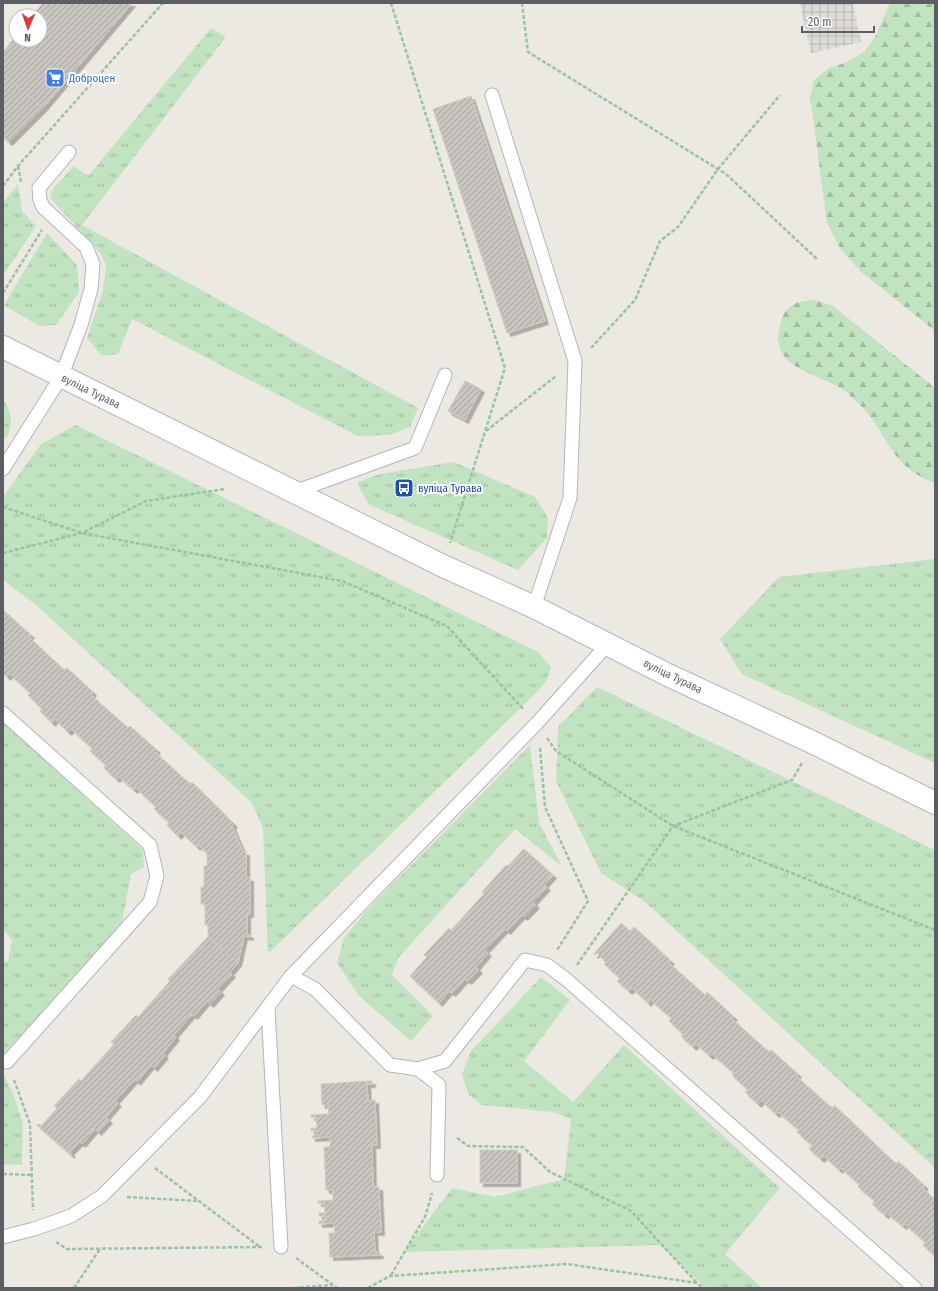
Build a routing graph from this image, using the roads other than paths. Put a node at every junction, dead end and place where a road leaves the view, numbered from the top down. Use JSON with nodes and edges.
{"nodes":[{"id":1,"x":492,"y":95,"type":"dead end"},
{"id":2,"x":69,"y":152,"type":"dead end"},
{"id":3,"x":3,"y":347,"type":"edge"},
{"id":4,"x":445,"y":375,"type":"dead end"},
{"id":5,"x":62,"y":377,"type":"junction"},
{"id":6,"x":3,"y":469,"type":"edge"},
{"id":7,"x":294,"y":492,"type":"junction"},
{"id":8,"x":534,"y":608,"type":"junction"},
{"id":9,"x":608,"y":644,"type":"junction"},
{"id":10,"x":3,"y":713,"type":"edge"},
{"id":11,"x":935,"y":803,"type":"edge"},
{"id":12,"x":291,"y":976,"type":"junction"},
{"id":13,"x":268,"y":1008,"type":"junction"},
{"id":14,"x":7,"y":1062,"type":"road end"},
{"id":15,"x":418,"y":1069,"type":"junction"},
{"id":16,"x":437,"y":1175,"type":"road end"},
{"id":17,"x":3,"y":1237,"type":"edge"},
{"id":18,"x":281,"y":1247,"type":"road end"},
{"id":19,"x":915,"y":1288,"type":"edge"}],
"edges":[{"from":1,"to":8,"type":"lane"},
{"from":2,"to":5,"type":"lane"},
{"from":3,"to":5,"type":"main road","name":"вуліца Турава"},
{"from":4,"to":7,"type":"lane"},
{"from":5,"to":6,"type":"lane"},
{"from":5,"to":7,"type":"main road","name":"вуліца Турава"},
{"from":7,"to":8,"type":"main road","name":"вуліца Турава"},
{"from":8,"to":9,"type":"main road","name":"вуліца Турава"},
{"from":9,"to":11,"type":"main road","name":"вуліца Турава"},
{"from":9,"to":12,"type":"lane"},
{"from":10,"to":14,"type":"lane"},
{"from":12,"to":13,"type":"lane"},
{"from":12,"to":15,"type":"lane"},
{"from":13,"to":17,"type":"lane"},
{"from":13,"to":18,"type":"lane"},
{"from":15,"to":16,"type":"lane"},
{"from":15,"to":19,"type":"lane"}]}
